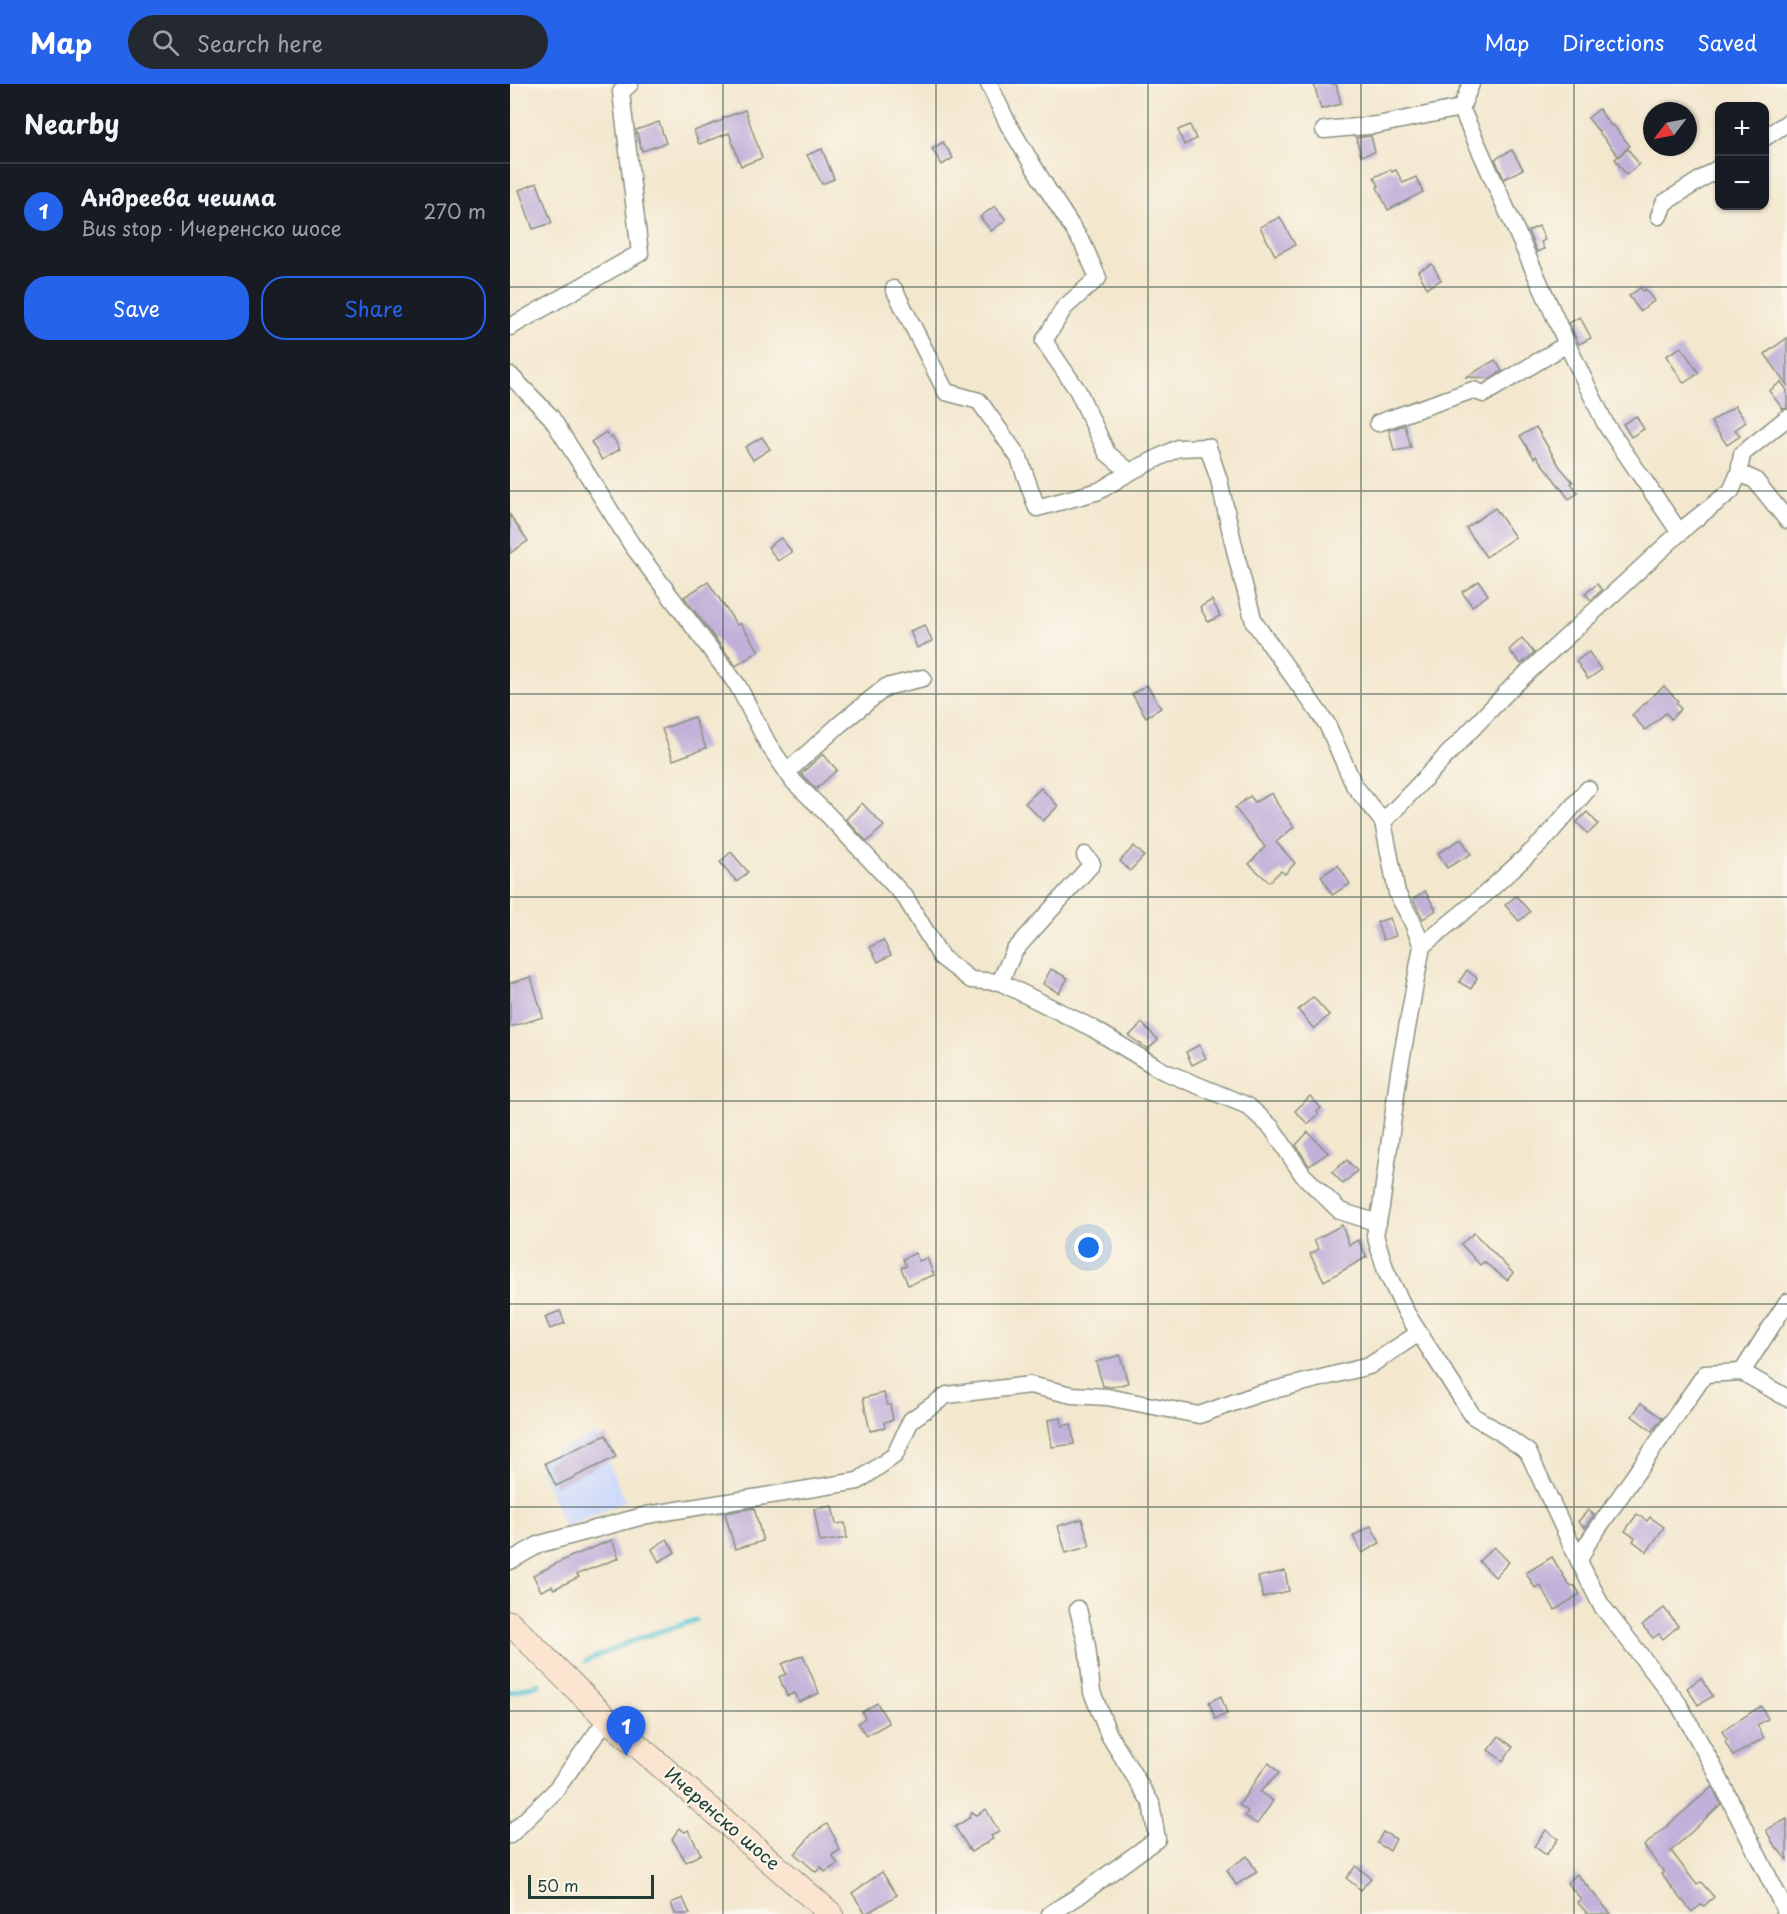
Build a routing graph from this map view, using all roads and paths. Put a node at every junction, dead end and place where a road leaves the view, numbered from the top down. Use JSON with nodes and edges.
{"nodes":[{"id":1,"x":630,"y":84,"type":"edge"},
{"id":2,"x":989,"y":84,"type":"edge"},
{"id":3,"x":1471,"y":84,"type":"edge"},
{"id":4,"x":1461,"y":108,"type":"junction"},
{"id":5,"x":1787,"y":123,"type":"edge"},
{"id":6,"x":1324,"y":130,"type":"dead end"},
{"id":7,"x":1769,"y":135,"type":"edge"},
{"id":8,"x":1715,"y":170,"type":"edge"},
{"id":9,"x":1659,"y":216,"type":"dead end"},
{"id":10,"x":894,"y":289,"type":"dead end"},
{"id":11,"x":510,"y":327,"type":"edge"},
{"id":12,"x":1567,"y":344,"type":"junction"},
{"id":13,"x":510,"y":375,"type":"edge"},
{"id":14,"x":1787,"y":418,"type":"edge"},
{"id":15,"x":1378,"y":423,"type":"dead end"},
{"id":16,"x":1130,"y":472,"type":"junction"},
{"id":17,"x":1739,"y":473,"type":"junction"},
{"id":18,"x":1787,"y":520,"type":"edge"},
{"id":19,"x":1680,"y":533,"type":"junction"},
{"id":20,"x":922,"y":678,"type":"dead end"},
{"id":21,"x":787,"y":772,"type":"junction"},
{"id":22,"x":1588,"y":789,"type":"dead end"},
{"id":23,"x":1383,"y":822,"type":"junction"},
{"id":24,"x":1085,"y":855,"type":"dead end"},
{"id":25,"x":1422,"y":946,"type":"junction"},
{"id":26,"x":1000,"y":982,"type":"junction"},
{"id":27,"x":1378,"y":1222,"type":"junction"},
{"id":28,"x":1787,"y":1302,"type":"edge"},
{"id":29,"x":1419,"y":1333,"type":"junction"},
{"id":30,"x":1742,"y":1372,"type":"junction"},
{"id":31,"x":1787,"y":1398,"type":"edge"},
{"id":32,"x":510,"y":1561,"type":"edge"},
{"id":33,"x":1579,"y":1561,"type":"junction"},
{"id":34,"x":1078,"y":1610,"type":"dead end"},
{"id":35,"x":510,"y":1623,"type":"edge"},
{"id":36,"x":607,"y":1719,"type":"junction"},
{"id":37,"x":510,"y":1835,"type":"edge"},
{"id":38,"x":1782,"y":1890,"type":"edge"},
{"id":39,"x":831,"y":1914,"type":"edge"},
{"id":40,"x":1050,"y":1914,"type":"edge"},
{"id":41,"x":1786,"y":1914,"type":"edge"}],
"edges":[{"from":1,"to":11,"type":"street"},
{"from":2,"to":16,"type":"street"},
{"from":3,"to":4,"type":"street"},
{"from":4,"to":6,"type":"street"},
{"from":4,"to":12,"type":"street"},
{"from":5,"to":7,"type":"street"},
{"from":8,"to":9,"type":"street"},
{"from":10,"to":16,"type":"street"},
{"from":12,"to":15,"type":"street"},
{"from":12,"to":19,"type":"street"},
{"from":13,"to":21,"type":"street"},
{"from":14,"to":17,"type":"street"},
{"from":16,"to":23,"type":"street"},
{"from":17,"to":18,"type":"street"},
{"from":17,"to":19,"type":"street"},
{"from":19,"to":23,"type":"street"},
{"from":20,"to":21,"type":"street"},
{"from":21,"to":26,"type":"street"},
{"from":22,"to":25,"type":"street"},
{"from":23,"to":25,"type":"street"},
{"from":24,"to":26,"type":"street"},
{"from":25,"to":27,"type":"street"},
{"from":26,"to":27,"type":"street"},
{"from":27,"to":29,"type":"street"},
{"from":28,"to":30,"type":"street"},
{"from":29,"to":32,"type":"street"},
{"from":29,"to":33,"type":"street"},
{"from":30,"to":31,"type":"street"},
{"from":30,"to":33,"type":"street"},
{"from":33,"to":38,"type":"street"},
{"from":34,"to":40,"type":"street"},
{"from":35,"to":36,"type":"street","name":"Ичеренско шосе"},
{"from":36,"to":37,"type":"street"},
{"from":36,"to":39,"type":"street","name":"Ичеренско шосе"},
{"from":38,"to":41,"type":"street"}]}
